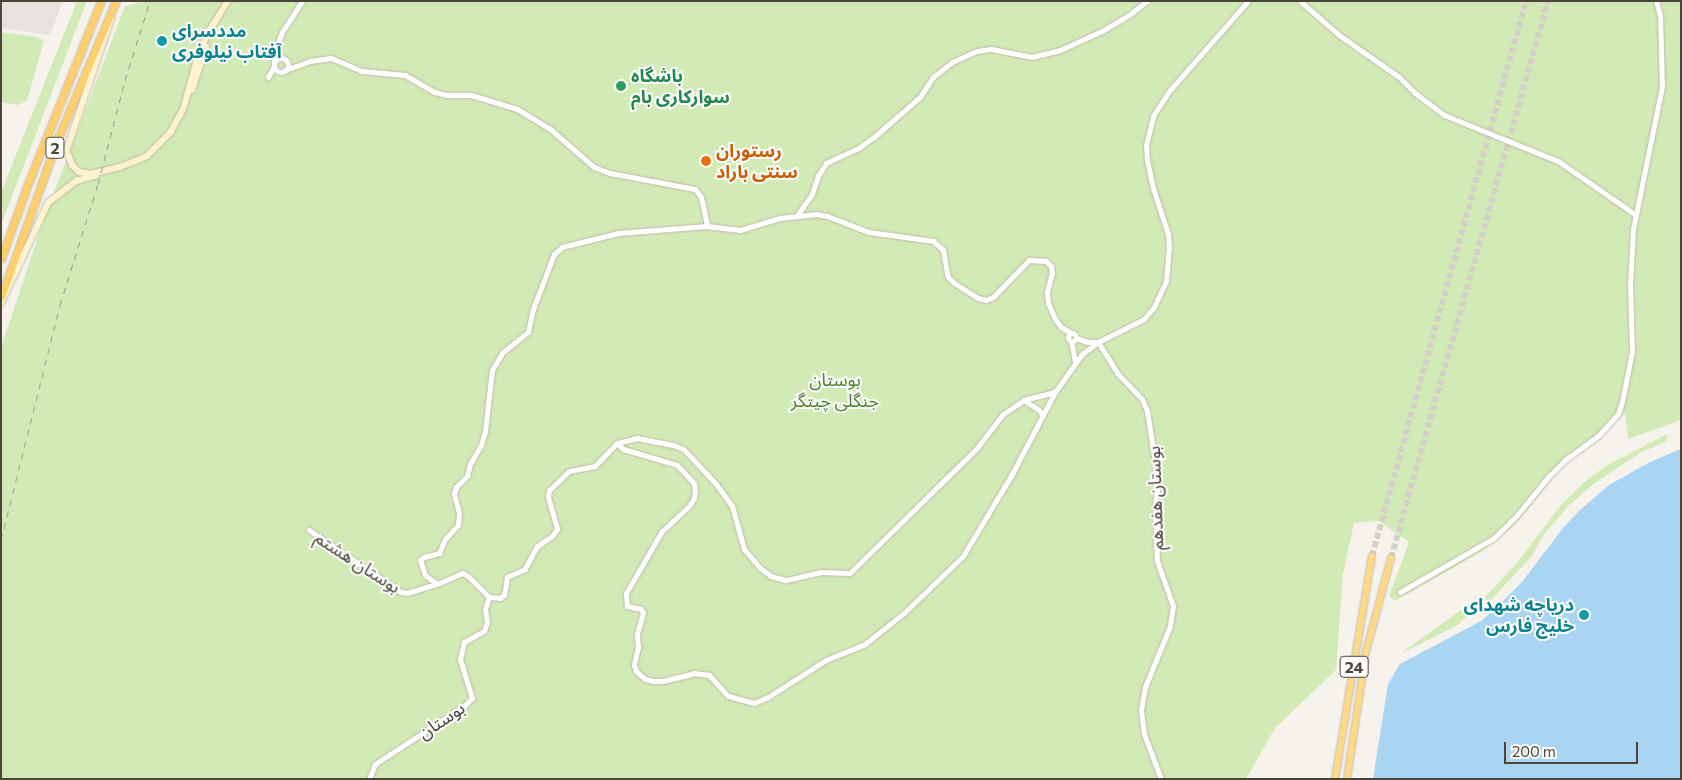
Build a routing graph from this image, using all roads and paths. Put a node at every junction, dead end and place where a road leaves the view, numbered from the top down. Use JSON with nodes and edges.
{"nodes":[{"id":1,"x":101,"y":1,"type":"edge"},
{"id":2,"x":230,"y":1,"type":"edge"},
{"id":3,"x":302,"y":1,"type":"edge"},
{"id":4,"x":1147,"y":1,"type":"edge"},
{"id":5,"x":1248,"y":1,"type":"edge"},
{"id":6,"x":1300,"y":1,"type":"edge"},
{"id":7,"x":1656,"y":1,"type":"edge"},
{"id":8,"x":115,"y":3,"type":"edge"},
{"id":9,"x":277,"y":44,"type":"junction"},
{"id":10,"x":285,"y":60,"type":"junction"},
{"id":11,"x":299,"y":64,"type":"junction"},
{"id":12,"x":274,"y":65,"type":"junction"},
{"id":13,"x":285,"y":70,"type":"junction"},
{"id":14,"x":279,"y":72,"type":"junction"},
{"id":15,"x":194,"y":74,"type":"junction"},
{"id":16,"x":798,"y":214,"type":"junction"},
{"id":17,"x":1636,"y":215,"type":"junction"},
{"id":18,"x":707,"y":226,"type":"junction"},
{"id":19,"x":1,"y":258,"type":"edge"},
{"id":20,"x":1,"y":297,"type":"edge"},
{"id":21,"x":1,"y":303,"type":"edge"},
{"id":22,"x":1073,"y":340,"type":"junction"},
{"id":23,"x":1098,"y":342,"type":"junction"},
{"id":24,"x":1075,"y":362,"type":"junction"},
{"id":25,"x":1055,"y":392,"type":"junction"},
{"id":26,"x":1024,"y":400,"type":"junction"},
{"id":27,"x":1043,"y":416,"type":"junction"},
{"id":28,"x":617,"y":443,"type":"junction"},
{"id":29,"x":309,"y":530,"type":"dead end"},
{"id":30,"x":1372,"y":556,"type":"tunnel mouth"},
{"id":31,"x":1391,"y":558,"type":"tunnel mouth"},
{"id":32,"x":436,"y":584,"type":"junction"},
{"id":33,"x":1400,"y":592,"type":"dead end"},
{"id":34,"x":489,"y":596,"type":"junction"},
{"id":35,"x":369,"y":779,"type":"edge"},
{"id":36,"x":1161,"y":779,"type":"edge"},
{"id":37,"x":1335,"y":779,"type":"edge"},
{"id":38,"x":1347,"y":779,"type":"edge"}],
"edges":[{"from":1,"to":19,"type":"highway","number":"2"},
{"from":2,"to":15,"type":"main road"},
{"from":3,"to":9,"type":"street"},
{"from":4,"to":16,"type":"street"},
{"from":5,"to":23,"type":"street"},
{"from":6,"to":17,"type":"street"},
{"from":7,"to":17,"type":"street"},
{"from":8,"to":15,"type":"main road"},
{"from":8,"to":20,"type":"highway","number":"2"},
{"from":9,"to":10,"type":"street"},
{"from":9,"to":12,"type":"street"},
{"from":10,"to":11,"type":"street"},
{"from":10,"to":12,"type":"street"},
{"from":10,"to":13,"type":"street"},
{"from":11,"to":13,"type":"street"},
{"from":11,"to":18,"type":"street"},
{"from":12,"to":14,"type":"street"},
{"from":12,"to":14,"type":"street"},
{"from":13,"to":14,"type":"street"},
{"from":15,"to":21,"type":"main road"},
{"from":16,"to":18,"type":"street"},
{"from":16,"to":22,"type":"street"},
{"from":17,"to":33,"type":"street"},
{"from":18,"to":32,"type":"street"},
{"from":22,"to":23,"type":"street"},
{"from":22,"to":24,"type":"street"},
{"from":23,"to":24,"type":"street"},
{"from":23,"to":36,"type":"street","name":"بوستان هفدهم"},
{"from":24,"to":25,"type":"street"},
{"from":25,"to":26,"type":"street"},
{"from":25,"to":27,"type":"street"},
{"from":26,"to":27,"type":"street"},
{"from":26,"to":28,"type":"street"},
{"from":27,"to":28,"type":"street"},
{"from":28,"to":34,"type":"street"},
{"from":29,"to":32,"type":"street","name":"بوستان هشتم"},
{"from":30,"to":37,"type":"highway","number":"24"},
{"from":31,"to":38,"type":"highway","number":"24"},
{"from":32,"to":34,"type":"street","name":"بوستان هشتم"},
{"from":34,"to":35,"type":"street","name":"بوستان"}]}
